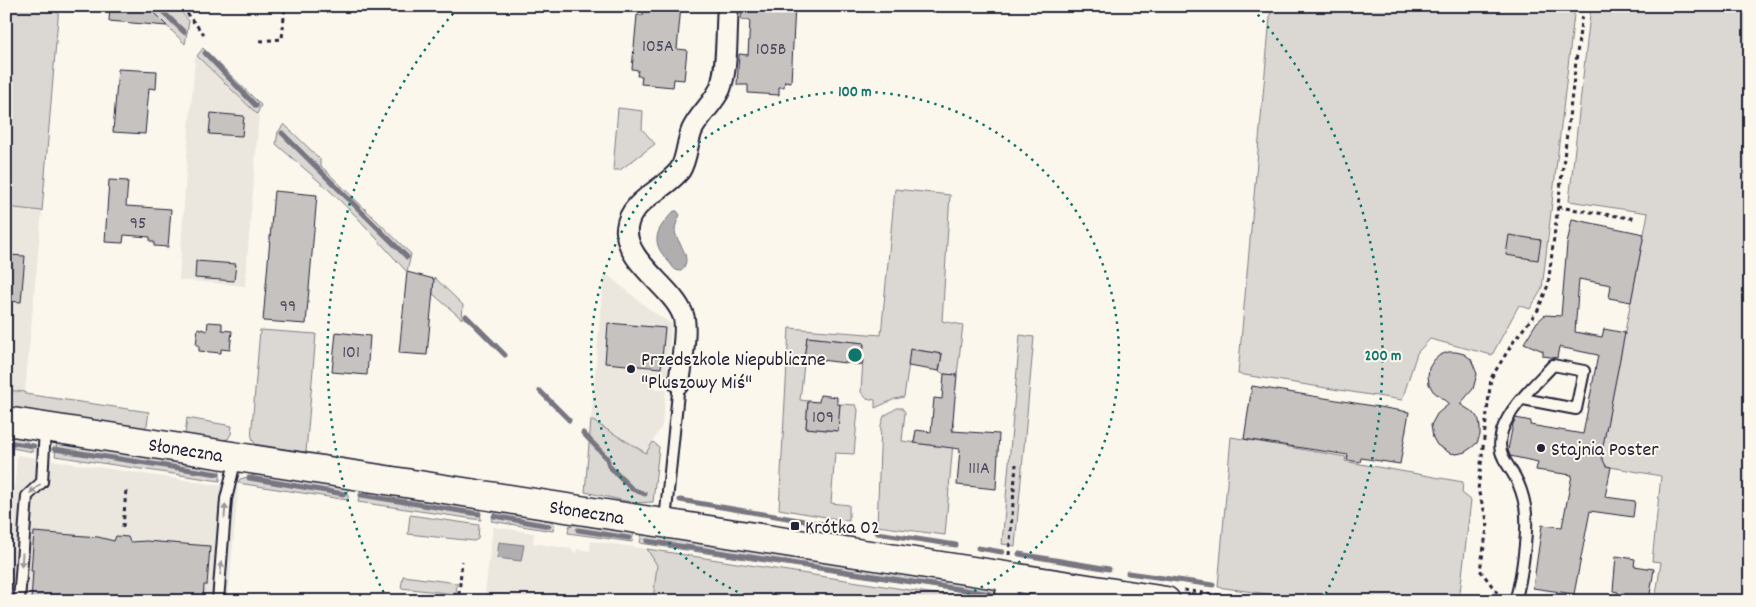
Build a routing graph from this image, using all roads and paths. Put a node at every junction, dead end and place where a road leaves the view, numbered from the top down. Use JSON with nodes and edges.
{"nodes":[{"id":1,"x":183,"y":6,"type":"edge"},
{"id":2,"x":285,"y":6,"type":"edge"},
{"id":3,"x":728,"y":6,"type":"edge"},
{"id":4,"x":1583,"y":6,"type":"edge"},
{"id":5,"x":204,"y":34,"type":"dead end"},
{"id":6,"x":260,"y":40,"type":"dead end"},
{"id":7,"x":1558,"y":207,"type":"junction"},
{"id":8,"x":1637,"y":219,"type":"dead end"},
{"id":9,"x":679,"y":383,"type":"joint"},
{"id":10,"x":1523,"y":398,"type":"junction"},
{"id":11,"x":6,"y":421,"type":"edge"},
{"id":12,"x":45,"y":427,"type":"junction"},
{"id":13,"x":237,"y":456,"type":"junction"},
{"id":14,"x":1016,"y":464,"type":"dead end"},
{"id":15,"x":126,"y":490,"type":"dead end"},
{"id":16,"x":665,"y":523,"type":"junction"},
{"id":17,"x":123,"y":527,"type":"dead end"},
{"id":18,"x":462,"y":562,"type":"dead end"},
{"id":19,"x":1007,"y":580,"type":"edge"},
{"id":20,"x":459,"y":594,"type":"dead end"},
{"id":21,"x":19,"y":601,"type":"edge"},
{"id":22,"x":218,"y":601,"type":"edge"},
{"id":23,"x":1166,"y":601,"type":"edge"},
{"id":24,"x":1504,"y":601,"type":"edge"},
{"id":25,"x":1515,"y":601,"type":"edge"}],
"edges":[{"from":1,"to":5,"type":"path"},
{"from":2,"to":6,"type":"path"},
{"from":3,"to":9,"type":"street"},
{"from":4,"to":7,"type":"path"},
{"from":7,"to":8,"type":"path"},
{"from":7,"to":24,"type":"path"},
{"from":9,"to":16,"type":"lane"},
{"from":10,"to":10,"type":"lane"},
{"from":10,"to":25,"type":"lane"},
{"from":11,"to":12,"type":"main road","name":"Słoneczna"},
{"from":12,"to":13,"type":"main road","name":"Słoneczna"},
{"from":12,"to":21,"type":"lane","one_way":true},
{"from":13,"to":16,"type":"main road","name":"Słoneczna"},
{"from":22,"to":13,"type":"lane","one_way":true},
{"from":14,"to":19,"type":"path"},
{"from":15,"to":17,"type":"path"},
{"from":16,"to":19,"type":"main road","name":"Słoneczna"},
{"from":18,"to":20,"type":"path"},
{"from":19,"to":23,"type":"main road","name":"Słoneczna"}]}
